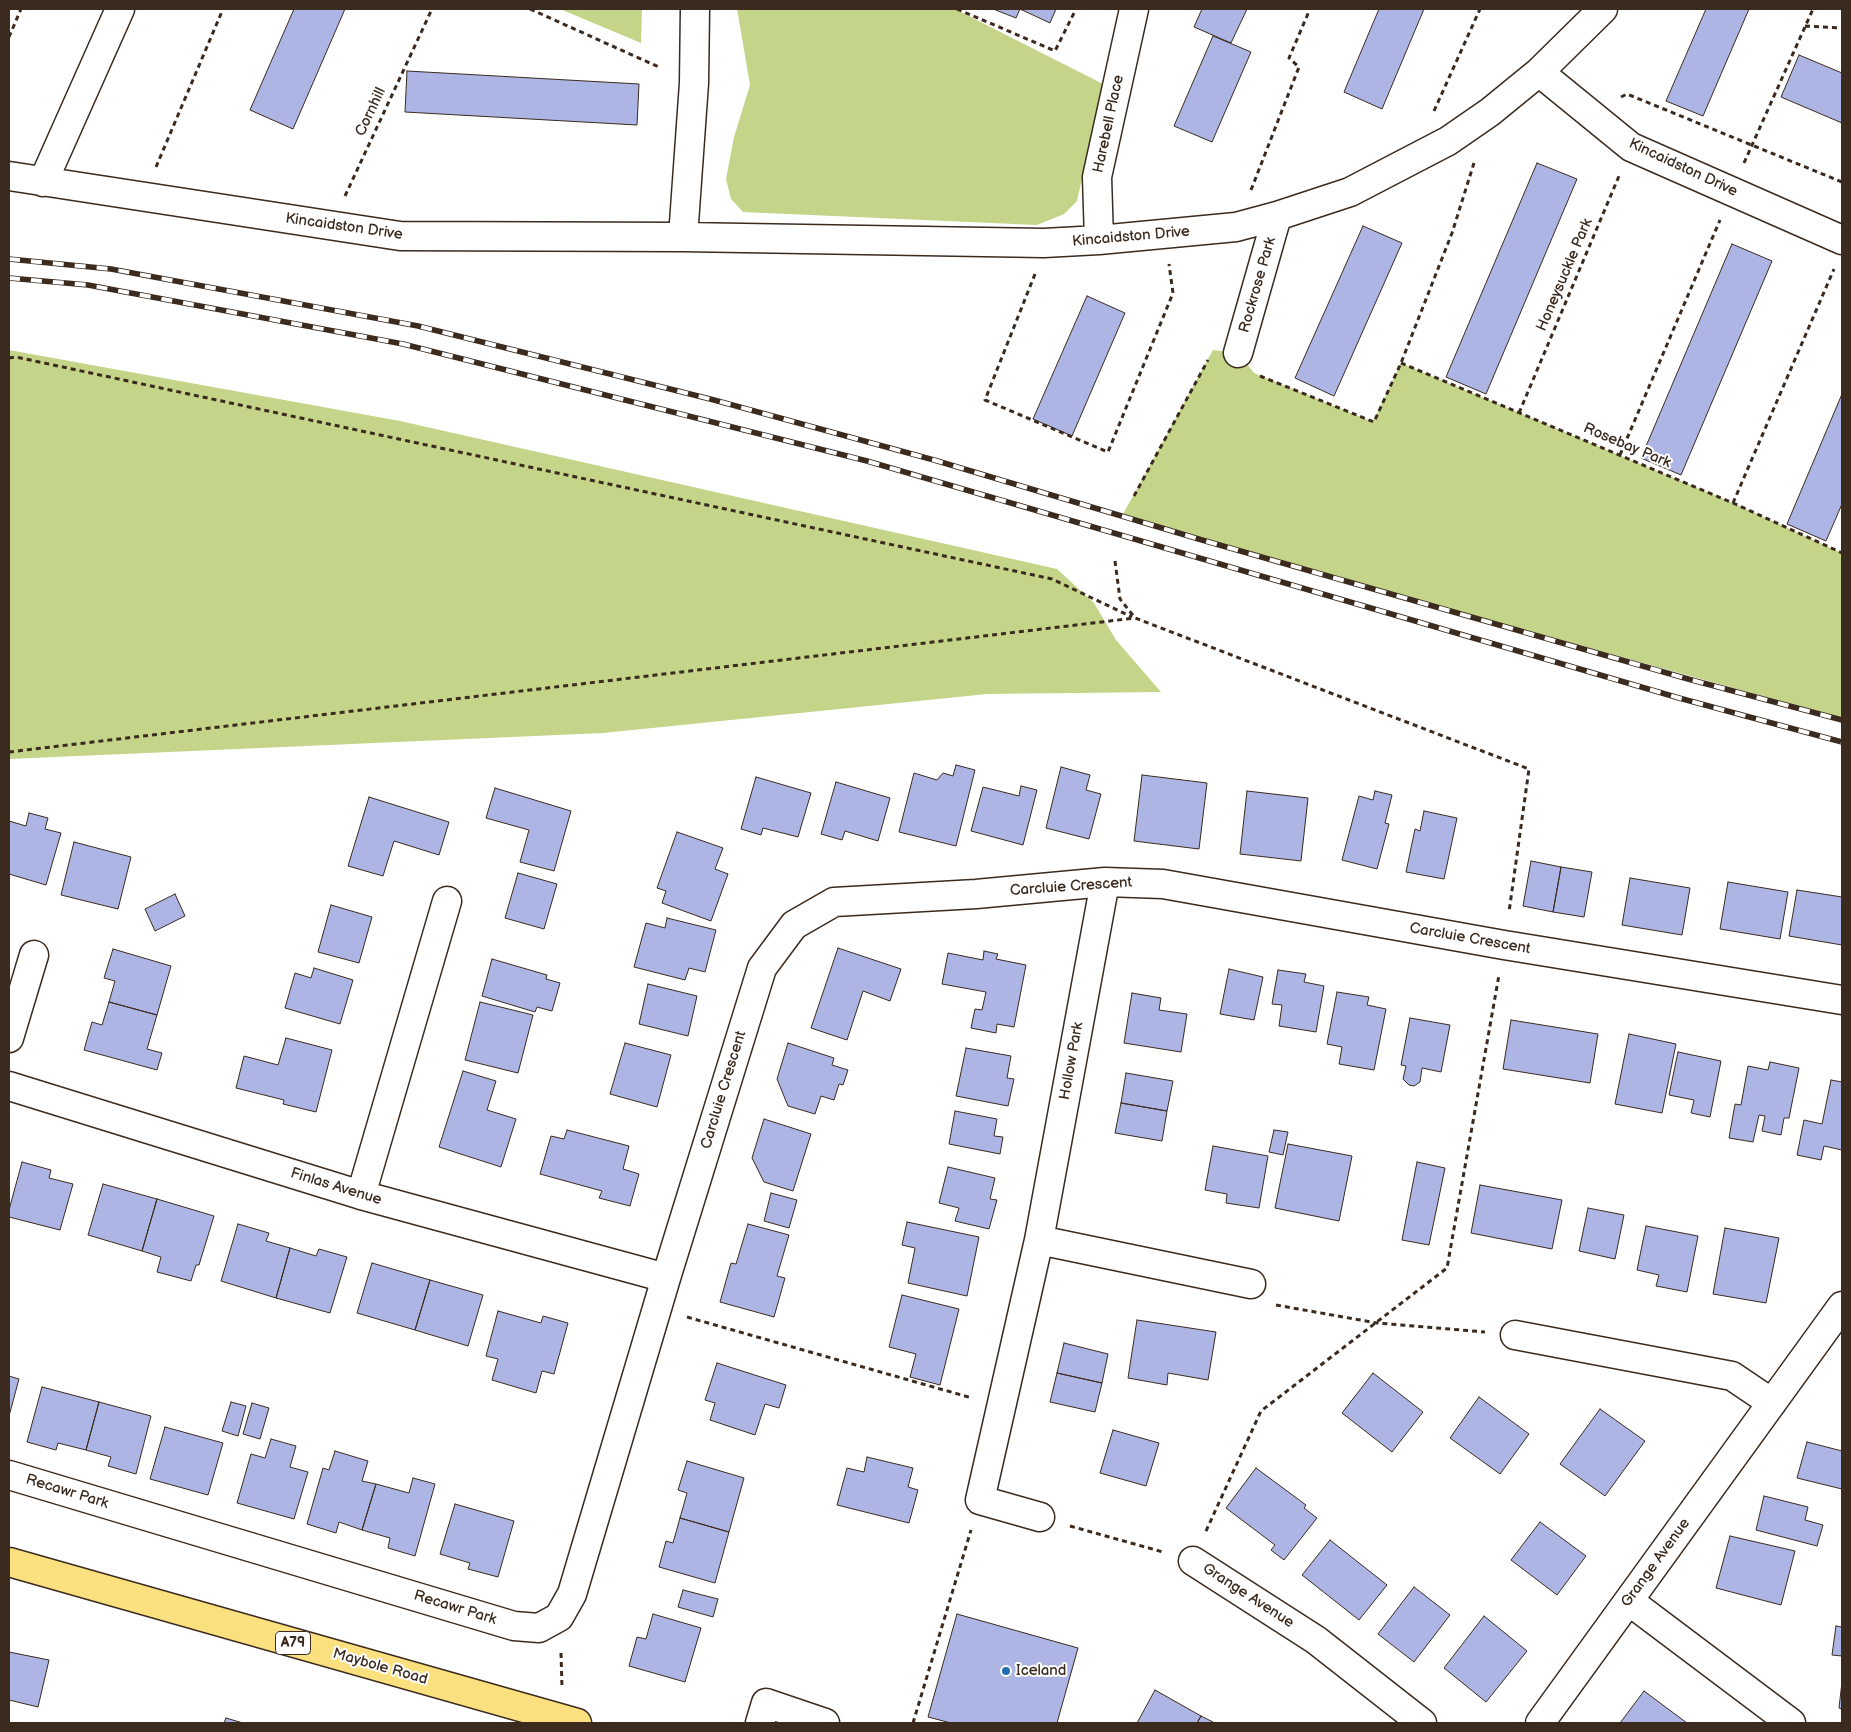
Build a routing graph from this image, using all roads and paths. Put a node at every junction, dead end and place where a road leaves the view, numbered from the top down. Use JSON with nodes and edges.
{"nodes":[{"id":1,"x":21,"y":9,"type":"edge"},
{"id":2,"x":120,"y":9,"type":"edge"},
{"id":3,"x":223,"y":9,"type":"edge"},
{"id":4,"x":432,"y":9,"type":"edge"},
{"id":5,"x":530,"y":9,"type":"edge"},
{"id":6,"x":695,"y":9,"type":"edge"},
{"id":7,"x":957,"y":9,"type":"edge"},
{"id":8,"x":1076,"y":9,"type":"edge"},
{"id":9,"x":1134,"y":9,"type":"edge"},
{"id":10,"x":1310,"y":9,"type":"edge"},
{"id":11,"x":1480,"y":9,"type":"edge"},
{"id":12,"x":1603,"y":9,"type":"edge"},
{"id":13,"x":1813,"y":9,"type":"edge"},
{"id":14,"x":1805,"y":26,"type":"junction"},
{"id":15,"x":1842,"y":28,"type":"edge"},
{"id":16,"x":9,"y":37,"type":"edge"},
{"id":17,"x":1539,"y":72,"type":"junction"},
{"id":18,"x":694,"y":83,"type":"junction"},
{"id":19,"x":1590,"y":114,"type":"junction"},
{"id":20,"x":1432,"y":116,"type":"dead end"},
{"id":21,"x":1752,"y":145,"type":"junction"},
{"id":22,"x":1631,"y":147,"type":"junction"},
{"id":23,"x":1476,"y":158,"type":"dead end"},
{"id":24,"x":9,"y":176,"type":"edge"},
{"id":25,"x":43,"y":182,"type":"junction"},
{"id":26,"x":1842,"y":182,"type":"edge"},
{"id":27,"x":1732,"y":191,"type":"junction"},
{"id":28,"x":143,"y":197,"type":"junction"},
{"id":29,"x":1277,"y":216,"type":"junction"},
{"id":30,"x":332,"y":225,"type":"junction"},
{"id":31,"x":1236,"y":227,"type":"junction"},
{"id":32,"x":1165,"y":234,"type":"junction"},
{"id":33,"x":683,"y":237,"type":"junction"},
{"id":34,"x":1098,"y":240,"type":"junction"},
{"id":35,"x":1842,"y":240,"type":"edge"},
{"id":36,"x":1048,"y":243,"type":"junction"},
{"id":37,"x":1834,"y":269,"type":"dead end"},
{"id":38,"x":1238,"y":353,"type":"junction"},
{"id":39,"x":9,"y":358,"type":"edge"},
{"id":40,"x":1400,"y":363,"type":"junction"},
{"id":41,"x":1519,"y":413,"type":"junction"},
{"id":42,"x":1620,"y":455,"type":"junction"},
{"id":43,"x":1134,"y":496,"type":"dead end"},
{"id":44,"x":1733,"y":503,"type":"junction"},
{"id":45,"x":1842,"y":553,"type":"edge"},
{"id":46,"x":1115,"y":561,"type":"dead end"},
{"id":47,"x":1135,"y":618,"type":"junction"},
{"id":48,"x":9,"y":752,"type":"edge"},
{"id":49,"x":1105,"y":882,"type":"junction"},
{"id":50,"x":447,"y":901,"type":"dead end"},
{"id":51,"x":1504,"y":945,"type":"junction"},
{"id":52,"x":34,"y":955,"type":"dead end"},
{"id":53,"x":1842,"y":1000,"type":"edge"},
{"id":54,"x":9,"y":1038,"type":"edge"},
{"id":55,"x":9,"y":1086,"type":"edge"},
{"id":56,"x":362,"y":1195,"type":"junction"},
{"id":57,"x":1039,"y":1240,"type":"junction"},
{"id":58,"x":666,"y":1278,"type":"junction"},
{"id":59,"x":1251,"y":1284,"type":"joint"},
{"id":60,"x":1842,"y":1306,"type":"edge"},
{"id":61,"x":657,"y":1308,"type":"junction"},
{"id":62,"x":1376,"y":1322,"type":"junction"},
{"id":63,"x":1515,"y":1335,"type":"joint"},
{"id":64,"x":1772,"y":1403,"type":"junction"},
{"id":65,"x":1002,"y":1407,"type":"junction"},
{"id":66,"x":9,"y":1475,"type":"edge"},
{"id":67,"x":980,"y":1500,"type":"junction"},
{"id":68,"x":1040,"y":1517,"type":"joint"},
{"id":69,"x":1193,"y":1561,"type":"junction"},
{"id":70,"x":9,"y":1562,"type":"edge"},
{"id":71,"x":1629,"y":1601,"type":"junction"},
{"id":72,"x":559,"y":1617,"type":"junction"},
{"id":73,"x":570,"y":1721,"type":"edge"},
{"id":74,"x":760,"y":1723,"type":"edge"},
{"id":75,"x":825,"y":1723,"type":"edge"},
{"id":76,"x":913,"y":1723,"type":"edge"},
{"id":77,"x":1422,"y":1723,"type":"edge"},
{"id":78,"x":1540,"y":1723,"type":"edge"},
{"id":79,"x":1791,"y":1723,"type":"edge"}],
"edges":[{"from":1,"to":16,"type":"path"},
{"from":2,"to":25,"type":"street"},
{"from":3,"to":28,"type":"path"},
{"from":4,"to":30,"type":"path","name":"Cornhill"},
{"from":5,"to":18,"type":"path"},
{"from":6,"to":18,"type":"street"},
{"from":7,"to":8,"type":"path"},
{"from":9,"to":34,"type":"street","name":"Harebell Place"},
{"from":10,"to":31,"type":"path"},
{"from":11,"to":20,"type":"path"},
{"from":12,"to":17,"type":"street","name":"Kincaidston Drive"},
{"from":13,"to":14,"type":"path"},
{"from":14,"to":15,"type":"path"},
{"from":14,"to":21,"type":"path"},
{"from":17,"to":19,"type":"street","name":"Kincaidston Drive"},
{"from":17,"to":29,"type":"street","name":"Kincaidston Drive"},
{"from":18,"to":33,"type":"street"},
{"from":19,"to":21,"type":"path"},
{"from":19,"to":22,"type":"street","name":"Kincaidston Drive"},
{"from":21,"to":26,"type":"path"},
{"from":21,"to":27,"type":"path"},
{"from":22,"to":27,"type":"street","name":"Kincaidston Drive"},
{"from":22,"to":41,"type":"path","name":"Honeysuckle Park"},
{"from":23,"to":40,"type":"path"},
{"from":24,"to":25,"type":"street","name":"Kincaidston Drive"},
{"from":25,"to":28,"type":"street","name":"Kincaidston Drive"},
{"from":27,"to":35,"type":"street","name":"Kincaidston Drive"},
{"from":27,"to":42,"type":"path"},
{"from":28,"to":30,"type":"street","name":"Kincaidston Drive"},
{"from":29,"to":31,"type":"street","name":"Kincaidston Drive"},
{"from":29,"to":38,"type":"street","name":"Rockrose Park"},
{"from":30,"to":33,"type":"street","name":"Kincaidston Drive"},
{"from":31,"to":32,"type":"street","name":"Kincaidston Drive"},
{"from":32,"to":34,"type":"street","name":"Kincaidston Drive"},
{"from":32,"to":36,"type":"path"},
{"from":33,"to":36,"type":"street","name":"Kincaidston Drive"},
{"from":34,"to":36,"type":"street","name":"Kincaidston Drive"},
{"from":37,"to":44,"type":"path"},
{"from":38,"to":40,"type":"path"},
{"from":38,"to":43,"type":"path"},
{"from":39,"to":47,"type":"path"},
{"from":40,"to":41,"type":"path","name":"Rosebay Park"},
{"from":41,"to":42,"type":"path","name":"Rosebay Park"},
{"from":42,"to":44,"type":"path","name":"Rosebay Park"},
{"from":44,"to":45,"type":"path","name":"Rosebay Park"},
{"from":46,"to":47,"type":"path"},
{"from":47,"to":48,"type":"path"},
{"from":47,"to":51,"type":"path"},
{"from":49,"to":51,"type":"street","name":"Carcluie Crescent"},
{"from":49,"to":57,"type":"street","name":"Hollow Park"},
{"from":49,"to":58,"type":"street","name":"Carcluie Crescent"},
{"from":50,"to":56,"type":"street"},
{"from":51,"to":53,"type":"street","name":"Carcluie Crescent"},
{"from":51,"to":62,"type":"path"},
{"from":52,"to":54,"type":"street"},
{"from":55,"to":56,"type":"street","name":"Finlas Avenue"},
{"from":56,"to":58,"type":"street","name":"Finlas Avenue"},
{"from":57,"to":59,"type":"street"},
{"from":57,"to":65,"type":"street","name":"Hollow Park"},
{"from":58,"to":61,"type":"street"},
{"from":59,"to":62,"type":"path"},
{"from":60,"to":64,"type":"street","name":"Grange Avenue"},
{"from":61,"to":65,"type":"path"},
{"from":61,"to":72,"type":"street"},
{"from":62,"to":63,"type":"path"},
{"from":62,"to":69,"type":"path"},
{"from":63,"to":64,"type":"street"},
{"from":64,"to":71,"type":"street","name":"Grange Avenue"},
{"from":65,"to":67,"type":"street","name":"Hollow Park"},
{"from":66,"to":72,"type":"street","name":"Recawr Park"},
{"from":67,"to":68,"type":"street"},
{"from":67,"to":76,"type":"path"},
{"from":68,"to":69,"type":"path"},
{"from":69,"to":77,"type":"street","name":"Grange Avenue"},
{"from":70,"to":73,"type":"main road","name":"Maybole Road","number":"A79"},
{"from":71,"to":78,"type":"street","name":"Grange Avenue"},
{"from":71,"to":79,"type":"street"},
{"from":72,"to":73,"type":"path"},
{"from":74,"to":75,"type":"street"}]}
